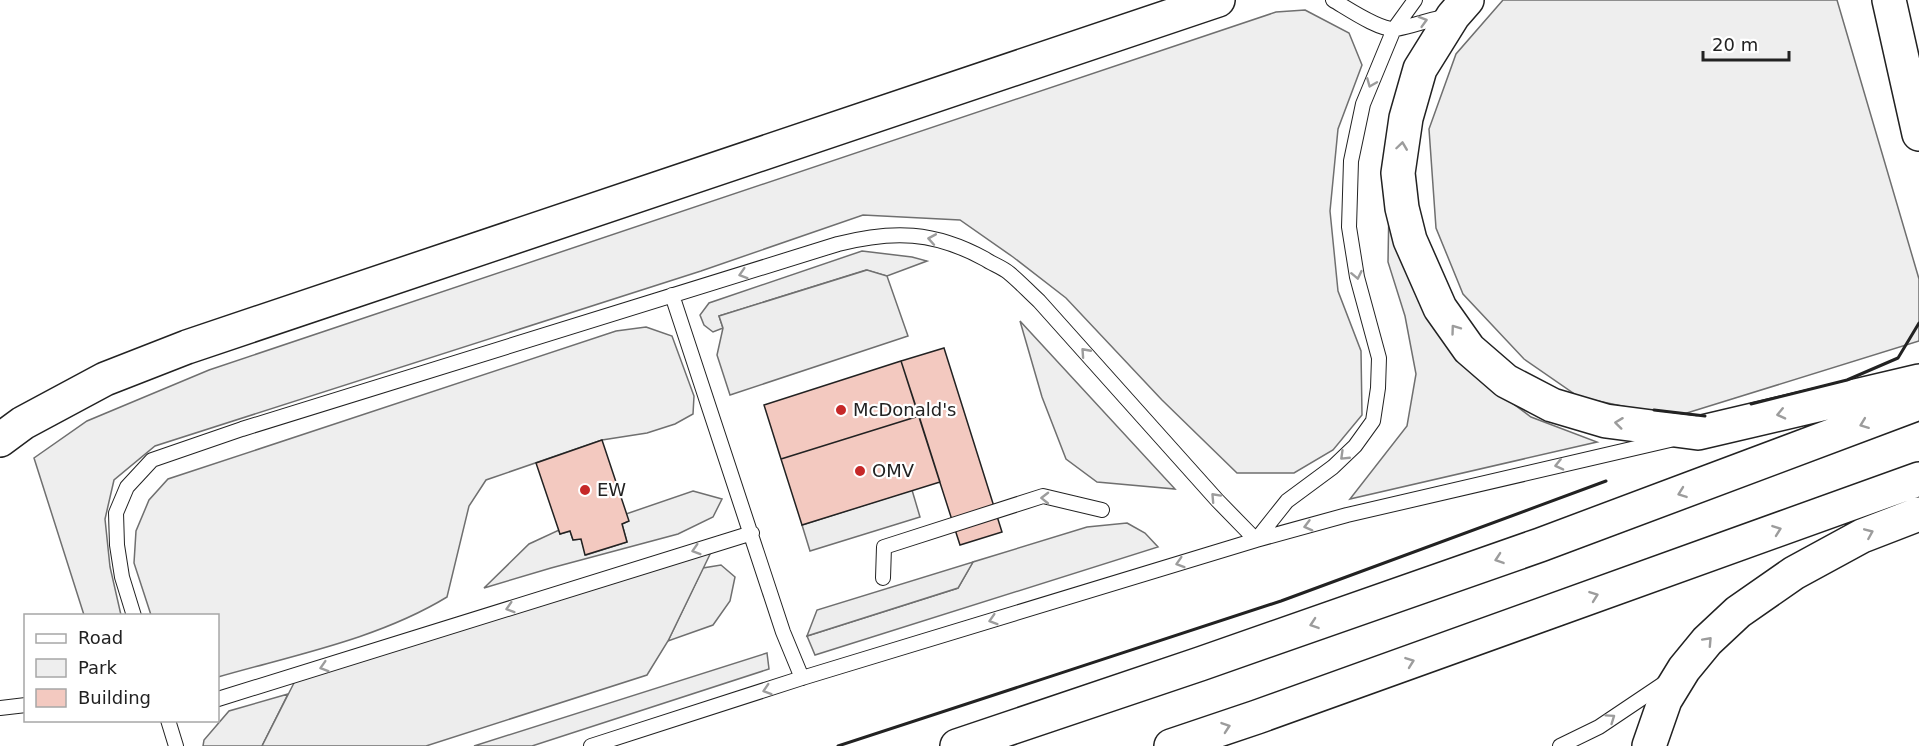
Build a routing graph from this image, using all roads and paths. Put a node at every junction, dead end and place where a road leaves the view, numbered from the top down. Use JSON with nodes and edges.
{"nodes":[{"id":1,"x":1218,"y":0,"type":"edge"},
{"id":2,"x":1332,"y":0,"type":"edge"},
{"id":3,"x":1415,"y":0,"type":"edge"},
{"id":4,"x":1888,"y":0,"type":"edge"},
{"id":5,"x":1460,"y":8,"type":"edge"},
{"id":6,"x":1394,"y":29,"type":"junction"},
{"id":7,"x":1919,"y":134,"type":"edge"},
{"id":8,"x":672,"y":295,"type":"junction"},
{"id":9,"x":1919,"y":381,"type":"edge"},
{"id":10,"x":1919,"y":403,"type":"edge"},
{"id":11,"x":1698,"y":433,"type":"junction"},
{"id":12,"x":0,"y":440,"type":"edge"},
{"id":13,"x":1919,"y":479,"type":"edge"},
{"id":14,"x":1102,"y":510,"type":"dead end"},
{"id":15,"x":1919,"y":513,"type":"edge"},
{"id":16,"x":752,"y":533,"type":"junction"},
{"id":17,"x":1256,"y":540,"type":"junction"},
{"id":18,"x":883,"y":578,"type":"dead end"},
{"id":19,"x":134,"y":614,"type":"edge"},
{"id":20,"x":1684,"y":669,"type":"junction"},
{"id":21,"x":802,"y":678,"type":"junction"},
{"id":22,"x":219,"y":699,"type":"edge"},
{"id":23,"x":24,"y":705,"type":"edge"},
{"id":24,"x":0,"y":708,"type":"edge"},
{"id":25,"x":169,"y":722,"type":"edge"},
{"id":26,"x":176,"y":746,"type":"edge"},
{"id":27,"x":591,"y":746,"type":"edge"},
{"id":28,"x":957,"y":746,"type":"edge"},
{"id":29,"x":1171,"y":746,"type":"edge"},
{"id":30,"x":1560,"y":746,"type":"edge"},
{"id":31,"x":1649,"y":746,"type":"edge"}],
"edges":[{"from":1,"to":12,"type":"main road"},
{"from":2,"to":6,"type":"lane"},
{"from":3,"to":6,"type":"lane"},
{"from":4,"to":7,"type":"main road"},
{"from":6,"to":5,"type":"lane","one_way":true},
{"from":11,"to":5,"type":"main road","one_way":true},
{"from":6,"to":17,"type":"lane","one_way":true},
{"from":8,"to":16,"type":"lane"},
{"from":17,"to":8,"type":"lane","one_way":true},
{"from":8,"to":19,"type":"lane"},
{"from":9,"to":11,"type":"main road","one_way":true},
{"from":10,"to":28,"type":"main road","one_way":true},
{"from":11,"to":17,"type":"lane","one_way":true},
{"from":29,"to":13,"type":"main road","one_way":true},
{"from":14,"to":18,"type":"lane","one_way":true},
{"from":20,"to":15,"type":"main road","one_way":true},
{"from":16,"to":21,"type":"lane"},
{"from":16,"to":22,"type":"lane","one_way":true},
{"from":17,"to":21,"type":"lane","one_way":true},
{"from":30,"to":20,"type":"lane","one_way":true},
{"from":20,"to":31,"type":"main road"},
{"from":21,"to":27,"type":"lane","one_way":true},
{"from":23,"to":24,"type":"lane"},
{"from":25,"to":26,"type":"lane"}]}
